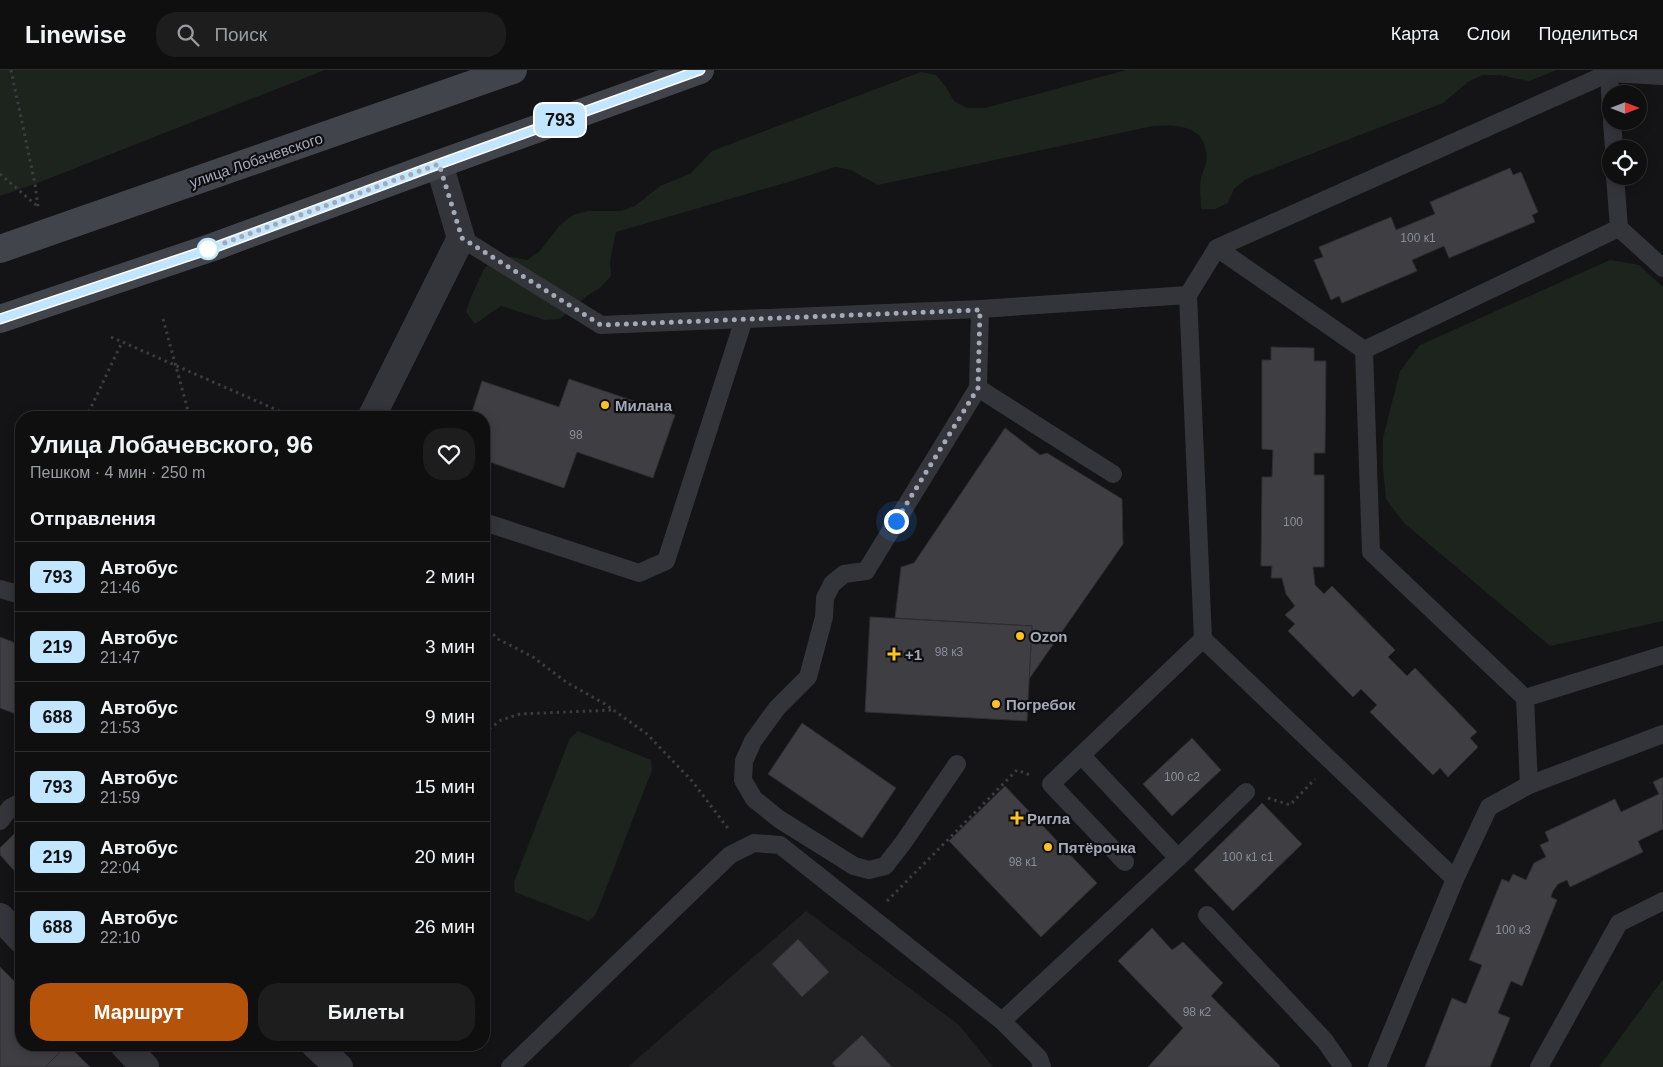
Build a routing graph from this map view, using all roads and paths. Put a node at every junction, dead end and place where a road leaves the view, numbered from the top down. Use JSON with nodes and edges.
{"nodes":[{"id":1,"x":11,"y":70,"type":"edge"},
{"id":2,"x":513,"y":70,"type":"edge"},
{"id":3,"x":700,"y":70,"type":"edge"},
{"id":4,"x":1609,"y":74,"type":"junction"},
{"id":5,"x":1663,"y":76,"type":"edge"},
{"id":6,"x":1610,"y":85,"type":"edge"},
{"id":7,"x":439,"y":164,"type":"junction"},
{"id":8,"x":0,"y":174,"type":"edge"},
{"id":9,"x":1616,"y":185,"type":"edge"},
{"id":10,"x":1618,"y":228,"type":"junction"},
{"id":11,"x":462,"y":238,"type":"junction"},
{"id":12,"x":1217,"y":248,"type":"junction"},
{"id":13,"x":0,"y":249,"type":"edge"},
{"id":14,"x":1663,"y":268,"type":"edge"},
{"id":15,"x":1188,"y":295,"type":"junction"},
{"id":16,"x":980,"y":310,"type":"junction"},
{"id":17,"x":0,"y":319,"type":"edge"},
{"id":18,"x":163,"y":319,"type":"dead end"},
{"id":19,"x":744,"y":319,"type":"junction"},
{"id":20,"x":111,"y":338,"type":"dead end"},
{"id":21,"x":122,"y":342,"type":"junction"},
{"id":22,"x":1364,"y":350,"type":"junction"},
{"id":23,"x":176,"y":366,"type":"junction"},
{"id":24,"x":978,"y":388,"type":"junction"},
{"id":25,"x":89,"y":411,"type":"edge"},
{"id":26,"x":188,"y":411,"type":"edge"},
{"id":27,"x":279,"y":411,"type":"edge"},
{"id":28,"x":375,"y":411,"type":"edge"},
{"id":29,"x":1113,"y":474,"type":"dead end"},
{"id":30,"x":490,"y":524,"type":"edge"},
{"id":31,"x":0,"y":589,"type":"edge"},
{"id":32,"x":15,"y":593,"type":"edge"},
{"id":33,"x":490,"y":631,"type":"edge"},
{"id":34,"x":1203,"y":638,"type":"junction"},
{"id":35,"x":1663,"y":655,"type":"edge"},
{"id":36,"x":1525,"y":698,"type":"junction"},
{"id":37,"x":612,"y":710,"type":"junction"},
{"id":38,"x":490,"y":728,"type":"edge"},
{"id":39,"x":1663,"y":734,"type":"edge"},
{"id":40,"x":1082,"y":756,"type":"junction"},
{"id":41,"x":1332,"y":761,"type":"junction"},
{"id":42,"x":957,"y":764,"type":"dead end"},
{"id":43,"x":1051,"y":784,"type":"junction"},
{"id":44,"x":1529,"y":784,"type":"junction"},
{"id":45,"x":1246,"y":792,"type":"joint"},
{"id":46,"x":743,"y":848,"type":"junction"},
{"id":47,"x":1178,"y":858,"type":"junction"},
{"id":48,"x":1124,"y":862,"type":"dead end"},
{"id":49,"x":1455,"y":879,"type":"junction"},
{"id":50,"x":1663,"y":901,"type":"edge"},
{"id":51,"x":1207,"y":915,"type":"dead end"},
{"id":52,"x":0,"y":917,"type":"edge"},
{"id":53,"x":871,"y":918,"type":"junction"},
{"id":54,"x":15,"y":933,"type":"edge"},
{"id":55,"x":1002,"y":1021,"type":"junction"},
{"id":56,"x":130,"y":1051,"type":"edge"},
{"id":57,"x":322,"y":1051,"type":"edge"},
{"id":58,"x":146,"y":1067,"type":"edge"},
{"id":59,"x":339,"y":1067,"type":"edge"},
{"id":60,"x":510,"y":1067,"type":"edge"},
{"id":61,"x":1042,"y":1067,"type":"edge"},
{"id":62,"x":1343,"y":1067,"type":"edge"},
{"id":63,"x":1377,"y":1067,"type":"edge"},
{"id":64,"x":1539,"y":1067,"type":"edge"}],
"edges":[{"from":1,"to":8,"type":"path"},
{"from":2,"to":13,"type":"main road","name":"улица Лобачевского"},
{"from":3,"to":7,"type":"main road"},
{"from":4,"to":5,"type":"lane"},
{"from":4,"to":6,"type":"lane"},
{"from":4,"to":12,"type":"lane"},
{"from":7,"to":11,"type":"street"},
{"from":7,"to":17,"type":"main road"},
{"from":9,"to":10,"type":"lane"},
{"from":10,"to":14,"type":"lane"},
{"from":10,"to":22,"type":"lane"},
{"from":11,"to":19,"type":"lane"},
{"from":11,"to":28,"type":"street"},
{"from":12,"to":15,"type":"lane"},
{"from":12,"to":22,"type":"lane"},
{"from":15,"to":16,"type":"lane"},
{"from":15,"to":34,"type":"lane"},
{"from":16,"to":19,"type":"lane"},
{"from":16,"to":24,"type":"lane"},
{"from":18,"to":23,"type":"path"},
{"from":19,"to":30,"type":"lane"},
{"from":20,"to":21,"type":"path"},
{"from":21,"to":23,"type":"path"},
{"from":21,"to":25,"type":"path"},
{"from":22,"to":36,"type":"lane"},
{"from":23,"to":26,"type":"path"},
{"from":23,"to":27,"type":"path"},
{"from":24,"to":29,"type":"lane"},
{"from":24,"to":42,"type":"lane"},
{"from":31,"to":32,"type":"lane"},
{"from":33,"to":37,"type":"path"},
{"from":34,"to":40,"type":"lane"},
{"from":34,"to":41,"type":"lane"},
{"from":35,"to":36,"type":"lane"},
{"from":36,"to":44,"type":"lane"},
{"from":37,"to":38,"type":"path"},
{"from":37,"to":46,"type":"path"},
{"from":39,"to":44,"type":"lane"},
{"from":40,"to":43,"type":"lane"},
{"from":40,"to":47,"type":"lane"},
{"from":41,"to":45,"type":"path"},
{"from":41,"to":49,"type":"lane"},
{"from":43,"to":48,"type":"lane"},
{"from":43,"to":53,"type":"path"},
{"from":44,"to":49,"type":"lane"},
{"from":45,"to":47,"type":"lane"},
{"from":46,"to":53,"type":"lane"},
{"from":46,"to":60,"type":"lane"},
{"from":47,"to":55,"type":"lane"},
{"from":49,"to":63,"type":"lane"},
{"from":50,"to":64,"type":"lane"},
{"from":51,"to":62,"type":"lane"},
{"from":52,"to":54,"type":"street"},
{"from":53,"to":55,"type":"lane"},
{"from":55,"to":61,"type":"lane"},
{"from":56,"to":58,"type":"street"},
{"from":57,"to":59,"type":"street"}]}
